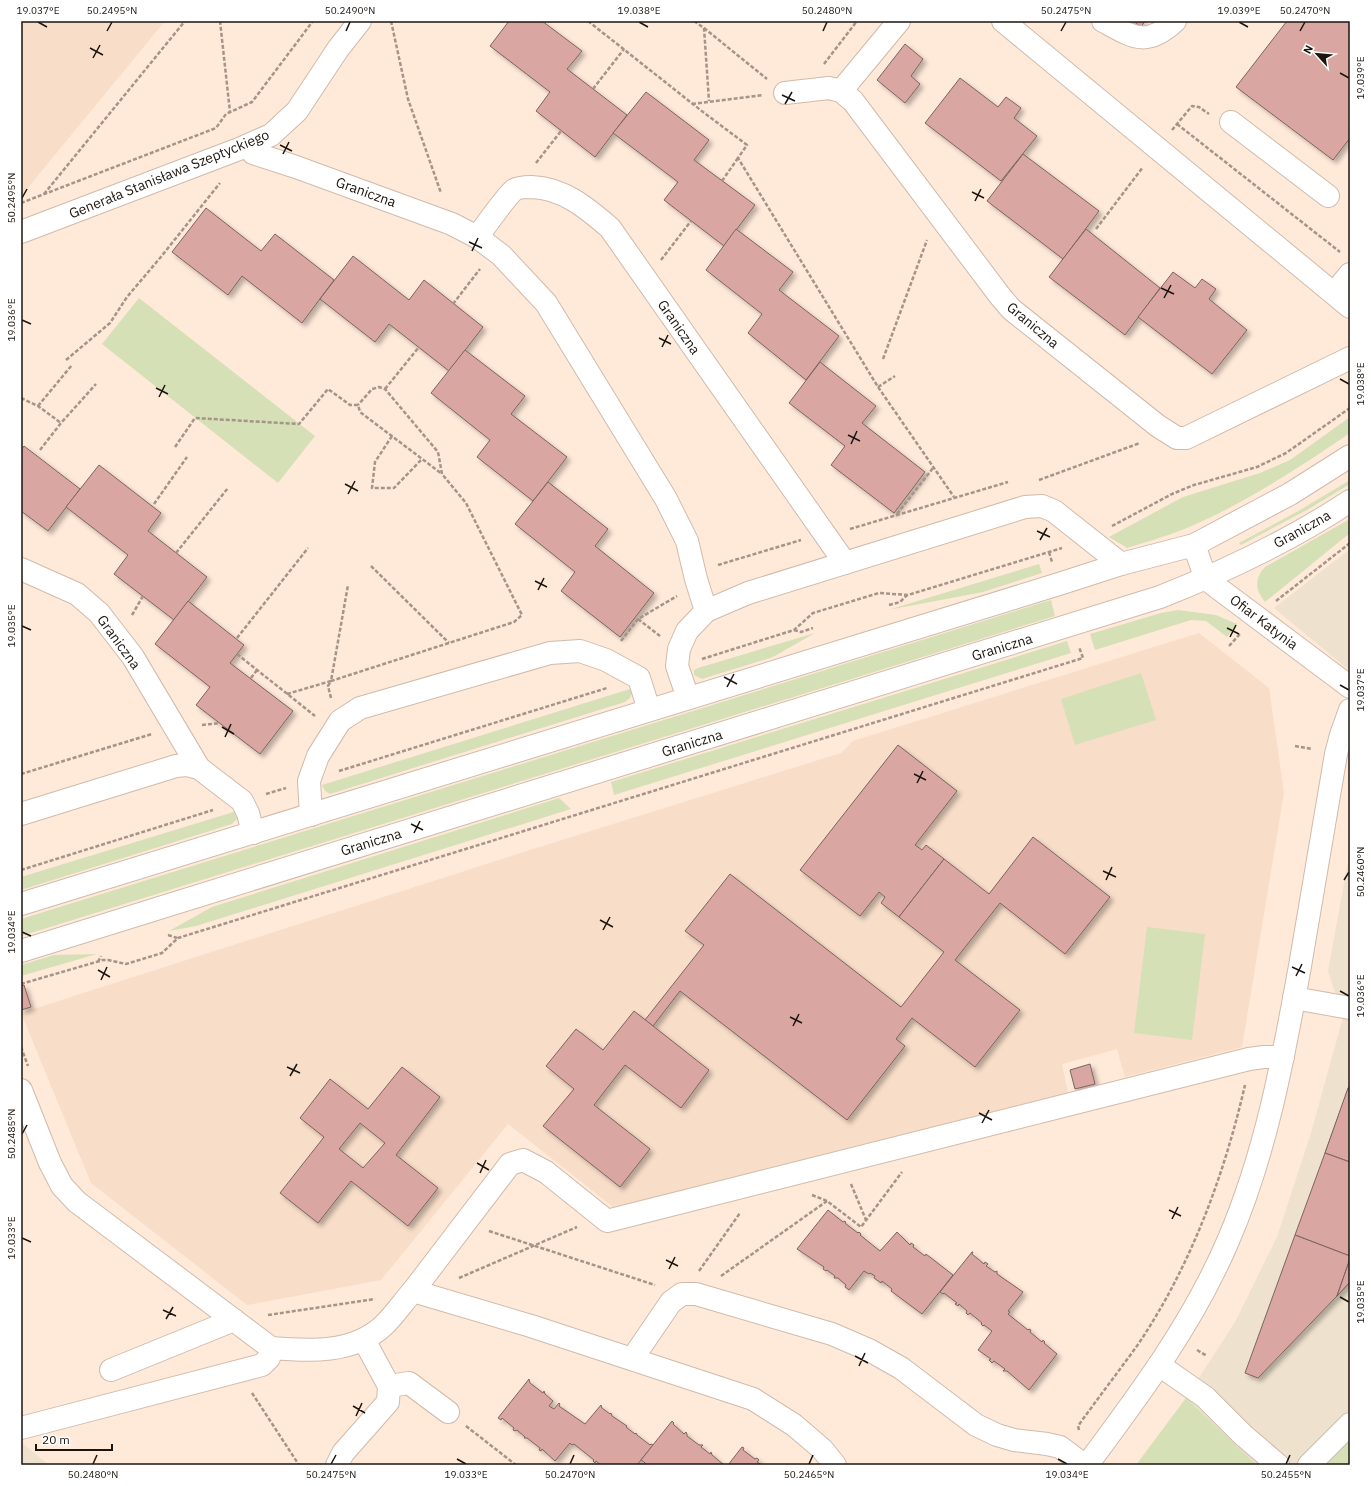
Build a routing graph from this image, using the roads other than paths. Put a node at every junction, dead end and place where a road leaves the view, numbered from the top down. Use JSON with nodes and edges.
{"nodes":[{"id":1,"x":360,"y":21,"type":"edge"},
{"id":2,"x":899,"y":21,"type":"edge"},
{"id":3,"x":1003,"y":21,"type":"edge"},
{"id":4,"x":1103,"y":21,"type":"edge"},
{"id":5,"x":1175,"y":21,"type":"edge"},
{"id":6,"x":841,"y":91,"type":"junction"},
{"id":7,"x":794,"y":92,"type":"road end"},
{"id":8,"x":1222,"y":120,"type":"road end"},
{"id":9,"x":253,"y":153,"type":"dead end"},
{"id":10,"x":1328,"y":196,"type":"dead end"},
{"id":11,"x":21,"y":232,"type":"edge"},
{"id":12,"x":477,"y":237,"type":"junction"},
{"id":13,"x":1347,"y":264,"type":"edge"},
{"id":14,"x":1334,"y":293,"type":"junction"},
{"id":15,"x":1350,"y":307,"type":"edge"},
{"id":16,"x":1350,"y":358,"type":"edge"},
{"id":17,"x":1350,"y":456,"type":"edge"},
{"id":18,"x":1350,"y":501,"type":"edge"},
{"id":19,"x":1194,"y":545,"type":"junction"},
{"id":20,"x":845,"y":563,"type":"junction"},
{"id":21,"x":1121,"y":564,"type":"junction"},
{"id":22,"x":21,"y":569,"type":"edge"},
{"id":23,"x":1206,"y":578,"type":"junction"},
{"id":24,"x":706,"y":611,"type":"junction"},
{"id":25,"x":1350,"y":687,"type":"edge"},
{"id":26,"x":688,"y":698,"type":"junction"},
{"id":27,"x":649,"y":710,"type":"junction"},
{"id":28,"x":1350,"y":710,"type":"edge"},
{"id":29,"x":199,"y":768,"type":"junction"},
{"id":30,"x":21,"y":814,"type":"edge"},
{"id":31,"x":311,"y":814,"type":"junction"},
{"id":32,"x":253,"y":833,"type":"junction"},
{"id":33,"x":21,"y":904,"type":"edge"},
{"id":34,"x":21,"y":951,"type":"edge"},
{"id":35,"x":1294,"y":998,"type":"junction"},
{"id":36,"x":1350,"y":1008,"type":"edge"},
{"id":37,"x":1283,"y":1057,"type":"junction"},
{"id":38,"x":21,"y":1090,"type":"edge"},
{"id":39,"x":409,"y":1295,"type":"junction"},
{"id":40,"x":234,"y":1320,"type":"junction"},
{"id":41,"x":364,"y":1340,"type":"junction"},
{"id":42,"x":271,"y":1348,"type":"junction"},
{"id":43,"x":632,"y":1359,"type":"junction"},
{"id":44,"x":1159,"y":1365,"type":"junction"},
{"id":45,"x":111,"y":1370,"type":"dead end"},
{"id":46,"x":389,"y":1386,"type":"junction"},
{"id":47,"x":448,"y":1412,"type":"road end"},
{"id":48,"x":1350,"y":1424,"type":"edge"},
{"id":49,"x":21,"y":1428,"type":"edge"},
{"id":50,"x":337,"y":1465,"type":"edge"},
{"id":51,"x":835,"y":1465,"type":"edge"},
{"id":52,"x":1084,"y":1465,"type":"edge"},
{"id":53,"x":1087,"y":1465,"type":"edge"},
{"id":54,"x":1278,"y":1465,"type":"edge"},
{"id":55,"x":1309,"y":1465,"type":"edge"}],
"edges":[{"from":1,"to":11,"type":"street","name":"Generała Stanisława Szeptyckiego"},
{"from":2,"to":6,"type":"street"},
{"from":3,"to":14,"type":"street"},
{"from":4,"to":5,"type":"street"},
{"from":6,"to":7,"type":"street"},
{"from":6,"to":16,"type":"street","name":"Graniczna"},
{"from":8,"to":10,"type":"street"},
{"from":9,"to":12,"type":"street","name":"Graniczna"},
{"from":12,"to":20,"type":"street","name":"Graniczna"},
{"from":12,"to":24,"type":"street","name":"Graniczna"},
{"from":13,"to":14,"type":"street"},
{"from":14,"to":15,"type":"street"},
{"from":17,"to":19,"type":"street"},
{"from":18,"to":23,"type":"street","name":"Graniczna"},
{"from":19,"to":21,"type":"street"},
{"from":19,"to":23,"type":"street"},
{"from":20,"to":21,"type":"street"},
{"from":20,"to":24,"type":"street"},
{"from":21,"to":26,"type":"street"},
{"from":22,"to":29,"type":"street","name":"Graniczna"},
{"from":23,"to":25,"type":"street","name":"Ofiar Katynia"},
{"from":23,"to":34,"type":"street","name":"Graniczna"},
{"from":24,"to":26,"type":"street"},
{"from":26,"to":27,"type":"street"},
{"from":27,"to":31,"type":"street"},
{"from":27,"to":31,"type":"street"},
{"from":28,"to":35,"type":"street"},
{"from":29,"to":30,"type":"street"},
{"from":29,"to":32,"type":"street","name":"Graniczna"},
{"from":31,"to":32,"type":"street"},
{"from":32,"to":33,"type":"street"},
{"from":35,"to":36,"type":"street"},
{"from":35,"to":37,"type":"street"},
{"from":37,"to":39,"type":"street"},
{"from":37,"to":44,"type":"street"},
{"from":38,"to":40,"type":"street"},
{"from":39,"to":41,"type":"street"},
{"from":39,"to":43,"type":"street"},
{"from":40,"to":42,"type":"street"},
{"from":40,"to":45,"type":"street"},
{"from":41,"to":42,"type":"street"},
{"from":41,"to":46,"type":"street"},
{"from":42,"to":49,"type":"street"},
{"from":43,"to":51,"type":"street"},
{"from":43,"to":52,"type":"street"},
{"from":44,"to":53,"type":"street"},
{"from":44,"to":54,"type":"street"},
{"from":46,"to":47,"type":"street"},
{"from":46,"to":50,"type":"street"},
{"from":48,"to":55,"type":"street"}]}
